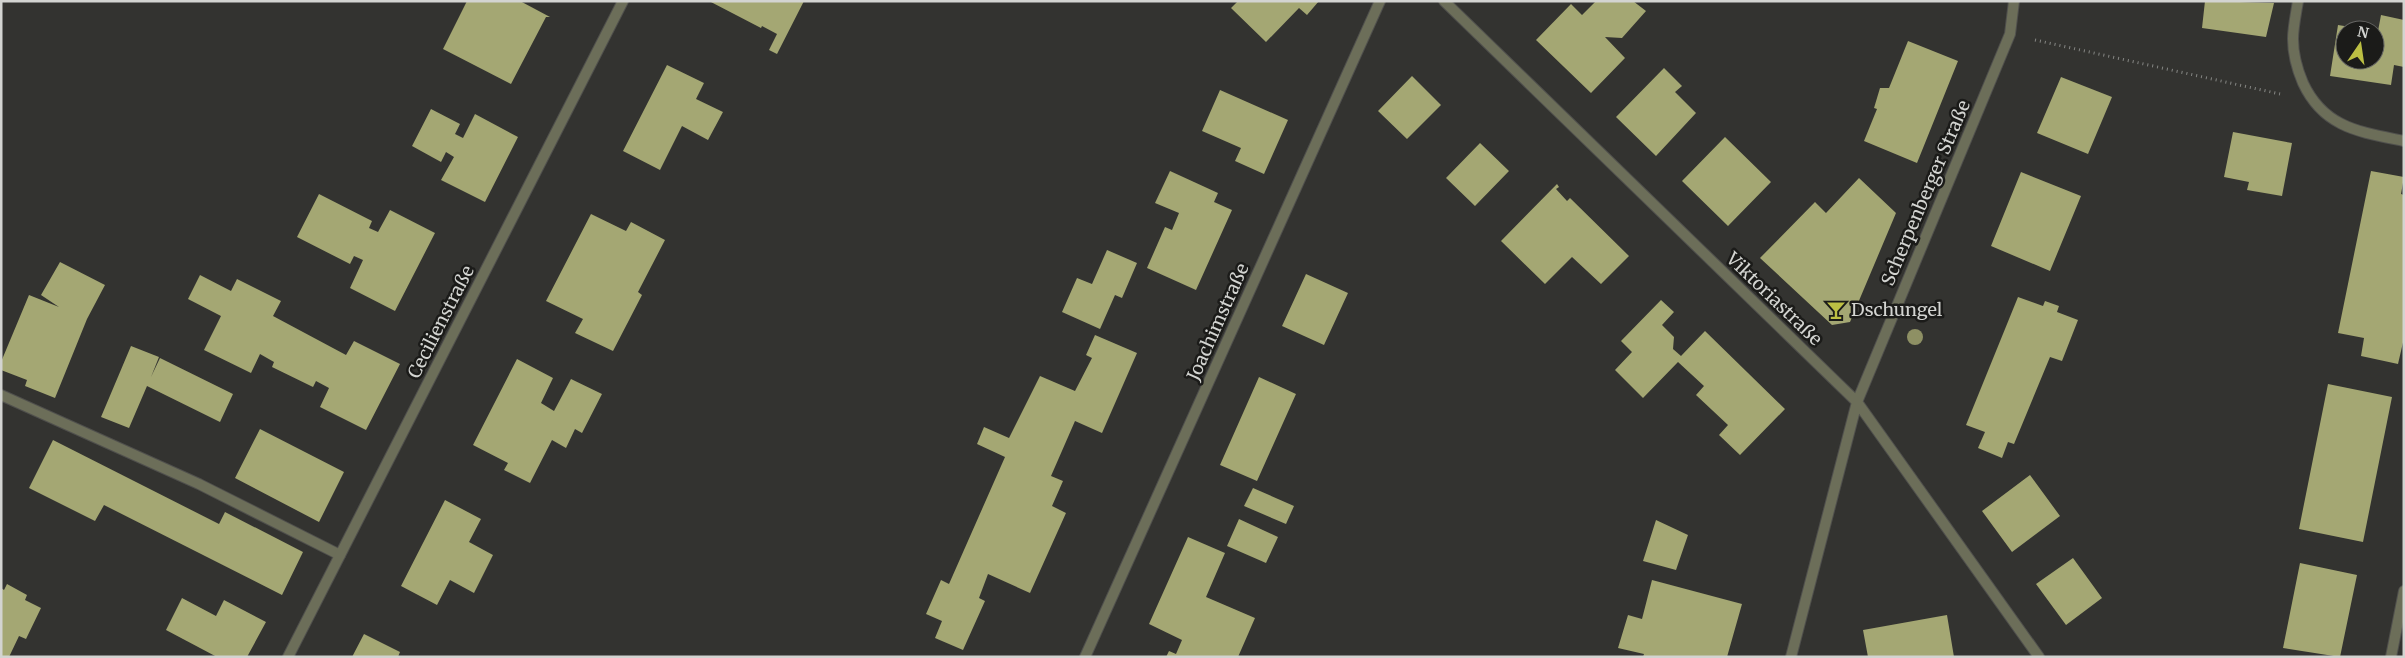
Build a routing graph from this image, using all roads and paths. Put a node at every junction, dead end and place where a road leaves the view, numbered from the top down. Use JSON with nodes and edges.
{"nodes":[{"id":1,"x":623,"y":1,"type":"edge"},
{"id":2,"x":1380,"y":1,"type":"edge"},
{"id":3,"x":1444,"y":1,"type":"edge"},
{"id":4,"x":2014,"y":1,"type":"edge"},
{"id":5,"x":2298,"y":1,"type":"edge"},
{"id":6,"x":2010,"y":34,"type":"junction"},
{"id":7,"x":2312,"y":101,"type":"junction"},
{"id":8,"x":2404,"y":141,"type":"edge"},
{"id":9,"x":1,"y":395,"type":"edge"},
{"id":10,"x":1857,"y":402,"type":"junction"},
{"id":11,"x":340,"y":556,"type":"junction"},
{"id":12,"x":2404,"y":591,"type":"edge"},
{"id":13,"x":288,"y":657,"type":"edge"},
{"id":14,"x":1085,"y":657,"type":"edge"},
{"id":15,"x":1791,"y":657,"type":"edge"},
{"id":16,"x":2039,"y":657,"type":"edge"},
{"id":17,"x":2391,"y":657,"type":"edge"}],
"edges":[{"from":1,"to":11,"type":"street","name":"Cecilienstraße"},
{"from":2,"to":14,"type":"street","name":"Joachimstraße"},
{"from":3,"to":10,"type":"street","name":"Viktoriastraße"},
{"from":4,"to":6,"type":"street","name":"Scherpenberger Straße"},
{"from":5,"to":7,"type":"street"},
{"from":6,"to":7,"type":"path"},
{"from":6,"to":10,"type":"street","name":"Scherpenberger Straße"},
{"from":7,"to":8,"type":"street"},
{"from":9,"to":11,"type":"street"},
{"from":10,"to":15,"type":"street","name":"Scherpenberger Straße"},
{"from":10,"to":16,"type":"street","name":"Viktoriastraße"},
{"from":11,"to":13,"type":"street","name":"Cecilienstraße"},
{"from":12,"to":17,"type":"street"}]}
